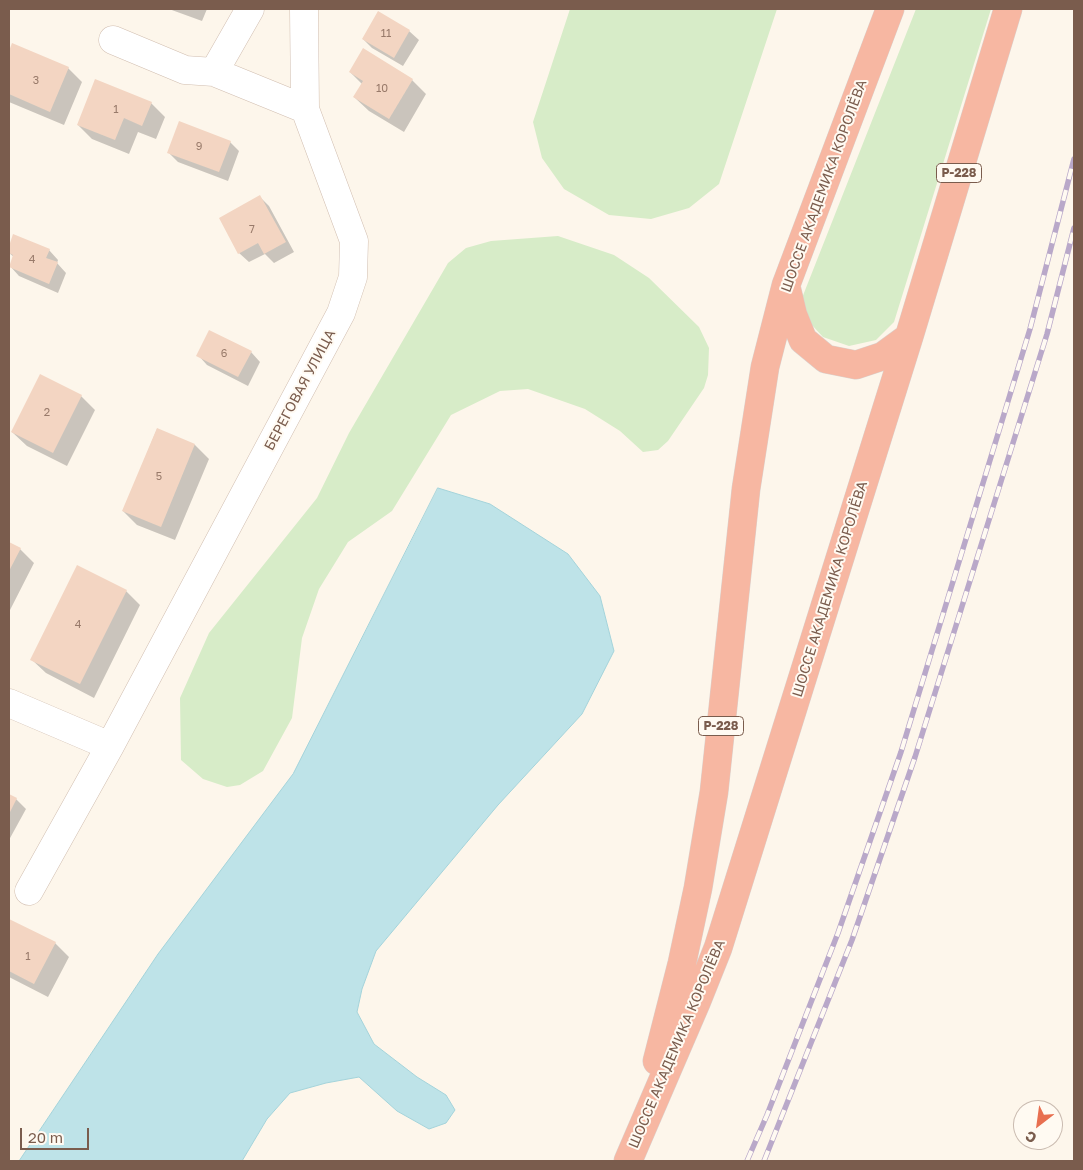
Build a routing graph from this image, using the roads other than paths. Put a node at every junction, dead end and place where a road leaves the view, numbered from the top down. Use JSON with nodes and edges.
{"nodes":[{"id":1,"x":250,"y":9,"type":"edge"},
{"id":2,"x":304,"y":9,"type":"edge"},
{"id":3,"x":890,"y":9,"type":"edge"},
{"id":4,"x":1008,"y":9,"type":"edge"},
{"id":5,"x":113,"y":40,"type":"dead end"},
{"id":6,"x":214,"y":72,"type":"junction"},
{"id":7,"x":305,"y":109,"type":"junction"},
{"id":8,"x":786,"y":285,"type":"junction"},
{"id":9,"x":910,"y":337,"type":"junction"},
{"id":10,"x":9,"y":703,"type":"edge"},
{"id":11,"x":110,"y":746,"type":"junction"},
{"id":12,"x":29,"y":891,"type":"dead end"},
{"id":13,"x":627,"y":1161,"type":"edge"}],
"edges":[{"from":1,"to":6,"type":"street"},
{"from":2,"to":7,"type":"street","name":"БЕРЕГОВАЯ УЛИЦА"},
{"from":3,"to":8,"type":"highway","name":"ШОССЕ АКАДЕМИКА КОРОЛЁВА","number":"Р-228"},
{"from":4,"to":9,"type":"highway","name":"ШОССЕ АКАДЕМИКА КОРОЛЁВА","number":"Р-228"},
{"from":5,"to":6,"type":"street"},
{"from":6,"to":7,"type":"street"},
{"from":7,"to":11,"type":"street","name":"БЕРЕГОВАЯ УЛИЦА"},
{"from":8,"to":9,"type":"highway"},
{"from":8,"to":13,"type":"highway","name":"ШОССЕ АКАДЕМИКА КОРОЛЁВА","number":"Р-228"},
{"from":9,"to":13,"type":"highway","name":"ШОССЕ АКАДЕМИКА КОРОЛЁВА","number":"Р-228"},
{"from":10,"to":11,"type":"street"},
{"from":11,"to":12,"type":"street","name":"БЕРЕГОВАЯ УЛИЦА"}]}
